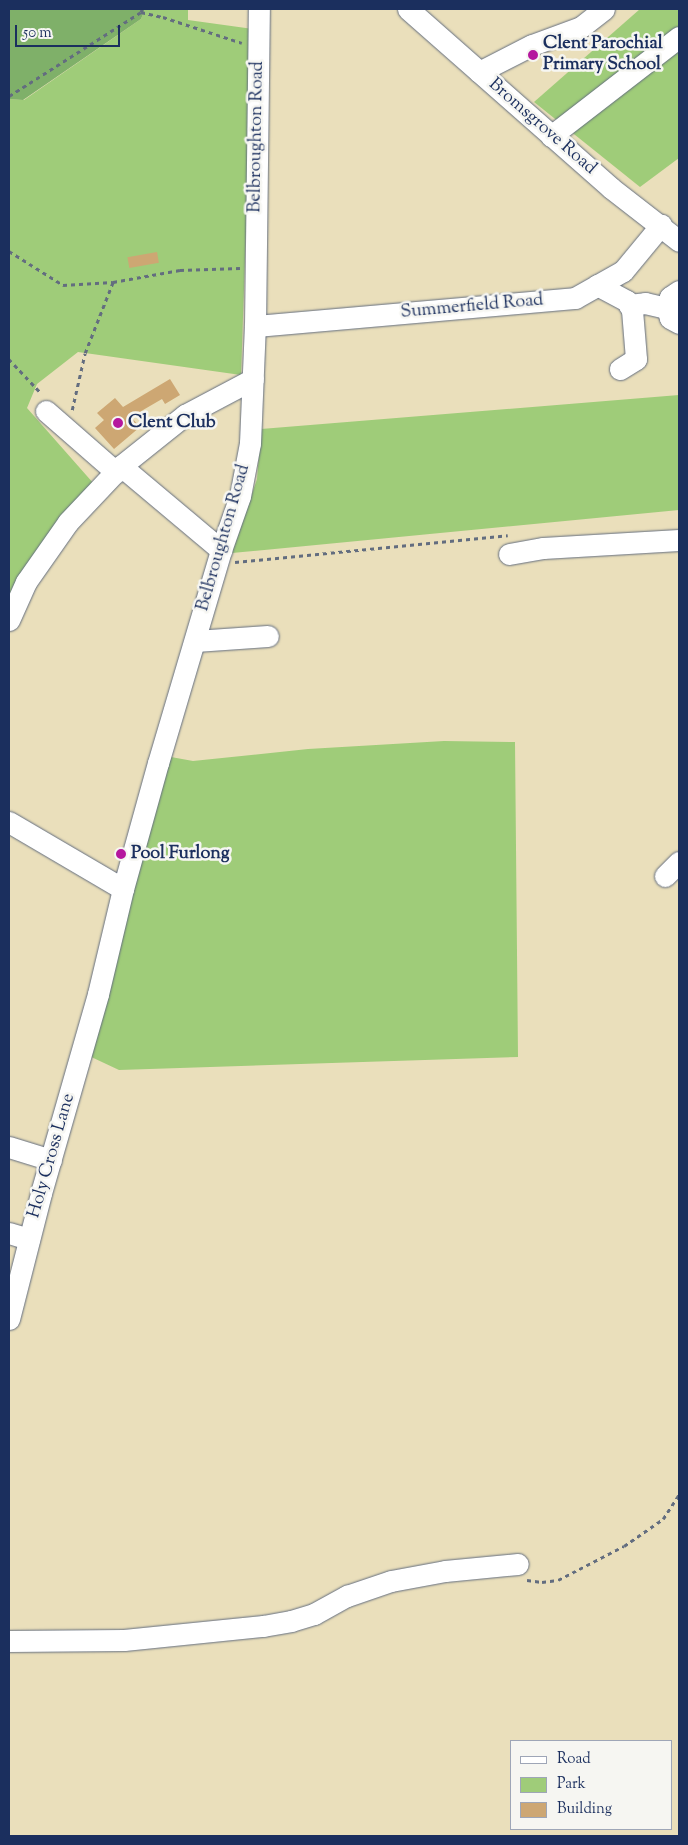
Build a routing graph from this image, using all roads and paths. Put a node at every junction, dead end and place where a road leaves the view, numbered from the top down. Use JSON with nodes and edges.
{"nodes":[{"id":1,"x":259,"y":9,"type":"edge"},
{"id":2,"x":408,"y":9,"type":"edge"},
{"id":3,"x":604,"y":9,"type":"edge"},
{"id":4,"x":141,"y":11,"type":"edge"},
{"id":5,"x":679,"y":37,"type":"edge"},
{"id":6,"x":248,"y":45,"type":"dead end"},
{"id":7,"x":479,"y":72,"type":"junction"},
{"id":8,"x":9,"y":96,"type":"edge"},
{"id":9,"x":551,"y":136,"type":"junction"},
{"id":10,"x":661,"y":225,"type":"junction"},
{"id":11,"x":679,"y":241,"type":"edge"},
{"id":12,"x":9,"y":251,"type":"edge"},
{"id":13,"x":243,"y":265,"type":"junction"},
{"id":14,"x":113,"y":282,"type":"junction"},
{"id":15,"x":597,"y":285,"type":"junction"},
{"id":16,"x":629,"y":305,"type":"junction"},
{"id":17,"x":675,"y":307,"type":"edge"},
{"id":18,"x":255,"y":326,"type":"junction"},
{"id":19,"x":9,"y":359,"type":"edge"},
{"id":20,"x":620,"y":370,"type":"dead end"},
{"id":21,"x":253,"y":379,"type":"junction"},
{"id":22,"x":53,"y":416,"type":"junction"},
{"id":23,"x":119,"y":469,"type":"junction"},
{"id":24,"x":518,"y":534,"type":"dead end"},
{"id":25,"x":679,"y":540,"type":"edge"},
{"id":26,"x":509,"y":554,"type":"dead end"},
{"id":27,"x":220,"y":556,"type":"junction"},
{"id":28,"x":9,"y":620,"type":"edge"},
{"id":29,"x":268,"y":636,"type":"dead end"},
{"id":30,"x":195,"y":641,"type":"junction"},
{"id":31,"x":9,"y":822,"type":"edge"},
{"id":32,"x":124,"y":889,"type":"junction"},
{"id":33,"x":98,"y":994,"type":"joint"},
{"id":34,"x":9,"y":1147,"type":"edge"},
{"id":35,"x":51,"y":1160,"type":"junction"},
{"id":36,"x":9,"y":1233,"type":"edge"},
{"id":37,"x":29,"y":1239,"type":"junction"},
{"id":38,"x":9,"y":1319,"type":"edge"},
{"id":39,"x":679,"y":1494,"type":"edge"},
{"id":40,"x":509,"y":1565,"type":"joint"},
{"id":41,"x":9,"y":1641,"type":"edge"}],
"edges":[{"from":1,"to":13,"type":"street","name":"Belbroughton Road"},
{"from":2,"to":7,"type":"street","name":"Bromsgrove Road"},
{"from":3,"to":7,"type":"street"},
{"from":4,"to":6,"type":"path"},
{"from":4,"to":8,"type":"path"},
{"from":5,"to":9,"type":"street"},
{"from":7,"to":9,"type":"street","name":"Bromsgrove Road"},
{"from":9,"to":10,"type":"street","name":"Bromsgrove Road"},
{"from":10,"to":11,"type":"street","name":"Bromsgrove Road"},
{"from":10,"to":15,"type":"street","name":"Summerfield Road"},
{"from":12,"to":14,"type":"path"},
{"from":13,"to":14,"type":"path"},
{"from":13,"to":18,"type":"street","name":"Belbroughton Road"},
{"from":14,"to":22,"type":"path"},
{"from":15,"to":16,"type":"street"},
{"from":15,"to":18,"type":"street","name":"Summerfield Road"},
{"from":16,"to":17,"type":"street"},
{"from":16,"to":20,"type":"street"},
{"from":18,"to":21,"type":"street","name":"Belbroughton Road"},
{"from":19,"to":22,"type":"path"},
{"from":21,"to":23,"type":"street"},
{"from":21,"to":27,"type":"street","name":"Belbroughton Road"},
{"from":22,"to":23,"type":"street"},
{"from":23,"to":27,"type":"street"},
{"from":23,"to":28,"type":"street"},
{"from":24,"to":27,"type":"path"},
{"from":25,"to":26,"type":"street"},
{"from":27,"to":30,"type":"street","name":"Belbroughton Road"},
{"from":29,"to":30,"type":"street"},
{"from":30,"to":32,"type":"street","name":"Belbroughton Road"},
{"from":31,"to":32,"type":"street"},
{"from":32,"to":33,"type":"street","name":"Belbroughton Road"},
{"from":33,"to":35,"type":"street","name":"Holy Cross Lane"},
{"from":34,"to":35,"type":"street"},
{"from":35,"to":37,"type":"street","name":"Holy Cross Lane"},
{"from":36,"to":37,"type":"street"},
{"from":37,"to":38,"type":"street","name":"Holy Cross Lane"},
{"from":39,"to":40,"type":"path"},
{"from":40,"to":41,"type":"street"}]}
